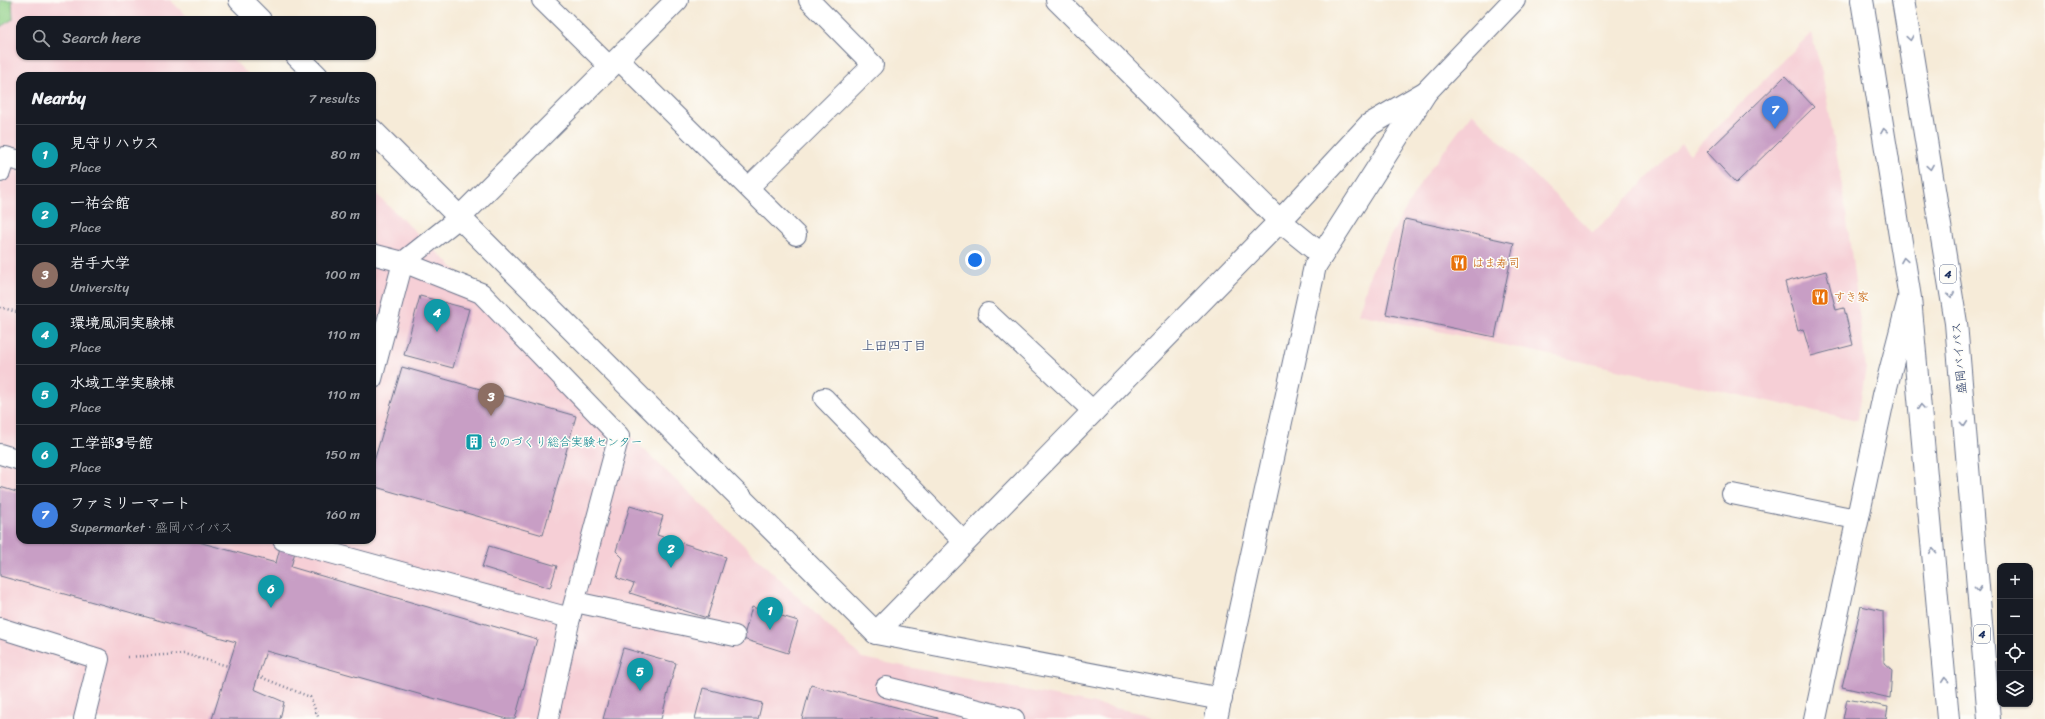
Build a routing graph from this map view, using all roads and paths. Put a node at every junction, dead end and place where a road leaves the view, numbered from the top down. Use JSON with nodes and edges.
{"nodes":[{"id":1,"x":240,"y":0,"type":"edge"},
{"id":2,"x":542,"y":0,"type":"edge"},
{"id":3,"x":677,"y":0,"type":"edge"},
{"id":4,"x":809,"y":0,"type":"edge"},
{"id":5,"x":1057,"y":0,"type":"edge"},
{"id":6,"x":1514,"y":0,"type":"edge"},
{"id":7,"x":1862,"y":0,"type":"edge"},
{"id":8,"x":1903,"y":0,"type":"edge"},
{"id":9,"x":256,"y":16,"type":"edge"},
{"id":10,"x":301,"y":60,"type":"edge"},
{"id":11,"x":614,"y":63,"type":"junction"},
{"id":12,"x":313,"y":72,"type":"edge"},
{"id":13,"x":1426,"y":92,"type":"junction"},
{"id":14,"x":376,"y":134,"type":"edge"},
{"id":15,"x":749,"y":187,"type":"junction"},
{"id":16,"x":460,"y":217,"type":"junction"},
{"id":17,"x":1280,"y":221,"type":"junction"},
{"id":18,"x":796,"y":235,"type":"dead end"},
{"id":19,"x":376,"y":255,"type":"edge"},
{"id":20,"x":1322,"y":255,"type":"junction"},
{"id":21,"x":403,"y":262,"type":"junction"},
{"id":22,"x":1910,"y":298,"type":"junction"},
{"id":23,"x":0,"y":307,"type":"edge"},
{"id":24,"x":16,"y":313,"type":"edge"},
{"id":25,"x":988,"y":313,"type":"dead end"},
{"id":26,"x":376,"y":364,"type":"edge"},
{"id":27,"x":824,"y":398,"type":"dead end"},
{"id":28,"x":1094,"y":412,"type":"junction"},
{"id":29,"x":0,"y":454,"type":"edge"},
{"id":30,"x":16,"y":459,"type":"edge"},
{"id":31,"x":1732,"y":494,"type":"dead end"},
{"id":32,"x":1856,"y":519,"type":"junction"},
{"id":33,"x":964,"y":542,"type":"junction"},
{"id":34,"x":313,"y":544,"type":"edge"},
{"id":35,"x":327,"y":546,"type":"edge"},
{"id":36,"x":573,"y":610,"type":"junction"},
{"id":37,"x":0,"y":628,"type":"edge"},
{"id":38,"x":876,"y":633,"type":"junction"},
{"id":39,"x":735,"y":636,"type":"dead end"},
{"id":40,"x":99,"y":659,"type":"junction"},
{"id":41,"x":228,"y":666,"type":"dead end"},
{"id":42,"x":258,"y":676,"type":"dead end"},
{"id":43,"x":886,"y":686,"type":"dead end"},
{"id":44,"x":1219,"y":709,"type":"edge"},
{"id":45,"x":84,"y":719,"type":"edge"},
{"id":46,"x":319,"y":719,"type":"edge"},
{"id":47,"x":548,"y":719,"type":"edge"},
{"id":48,"x":1014,"y":719,"type":"edge"},
{"id":49,"x":1815,"y":719,"type":"edge"},
{"id":50,"x":1948,"y":719,"type":"edge"},
{"id":51,"x":1989,"y":719,"type":"edge"}],
"edges":[{"from":1,"to":9,"type":"main road"},
{"from":2,"to":11,"type":"lane"},
{"from":3,"to":11,"type":"main road"},
{"from":4,"to":15,"type":"lane"},
{"from":5,"to":17,"type":"main road"},
{"from":6,"to":13,"type":"main road"},
{"from":22,"to":7,"type":"main road","one_way":true},
{"from":8,"to":51,"type":"main road","name":"盛岡バイパス","number":"4","one_way":true},
{"from":10,"to":12,"type":"main road"},
{"from":11,"to":15,"type":"lane"},
{"from":11,"to":16,"type":"main road"},
{"from":13,"to":17,"type":"main road"},
{"from":13,"to":20,"type":"main road"},
{"from":14,"to":16,"type":"main road"},
{"from":15,"to":18,"type":"lane"},
{"from":16,"to":21,"type":"lane"},
{"from":16,"to":38,"type":"main road"},
{"from":17,"to":20,"type":"main road"},
{"from":17,"to":28,"type":"main road"},
{"from":19,"to":21,"type":"lane"},
{"from":20,"to":44,"type":"main road"},
{"from":21,"to":26,"type":"lane"},
{"from":21,"to":36,"type":"lane"},
{"from":22,"to":32,"type":"main road"},
{"from":50,"to":22,"type":"main road","one_way":true},
{"from":23,"to":24,"type":"path"},
{"from":25,"to":28,"type":"lane"},
{"from":27,"to":33,"type":"lane"},
{"from":28,"to":33,"type":"main road"},
{"from":29,"to":30,"type":"lane"},
{"from":31,"to":32,"type":"lane"},
{"from":32,"to":49,"type":"main road"},
{"from":33,"to":38,"type":"main road"},
{"from":34,"to":35,"type":"lane"},
{"from":35,"to":36,"type":"lane"},
{"from":36,"to":39,"type":"lane"},
{"from":36,"to":47,"type":"lane"},
{"from":37,"to":40,"type":"lane"},
{"from":38,"to":44,"type":"main road"},
{"from":40,"to":41,"type":"path"},
{"from":40,"to":45,"type":"lane"},
{"from":42,"to":46,"type":"path"},
{"from":43,"to":48,"type":"lane"}]}
